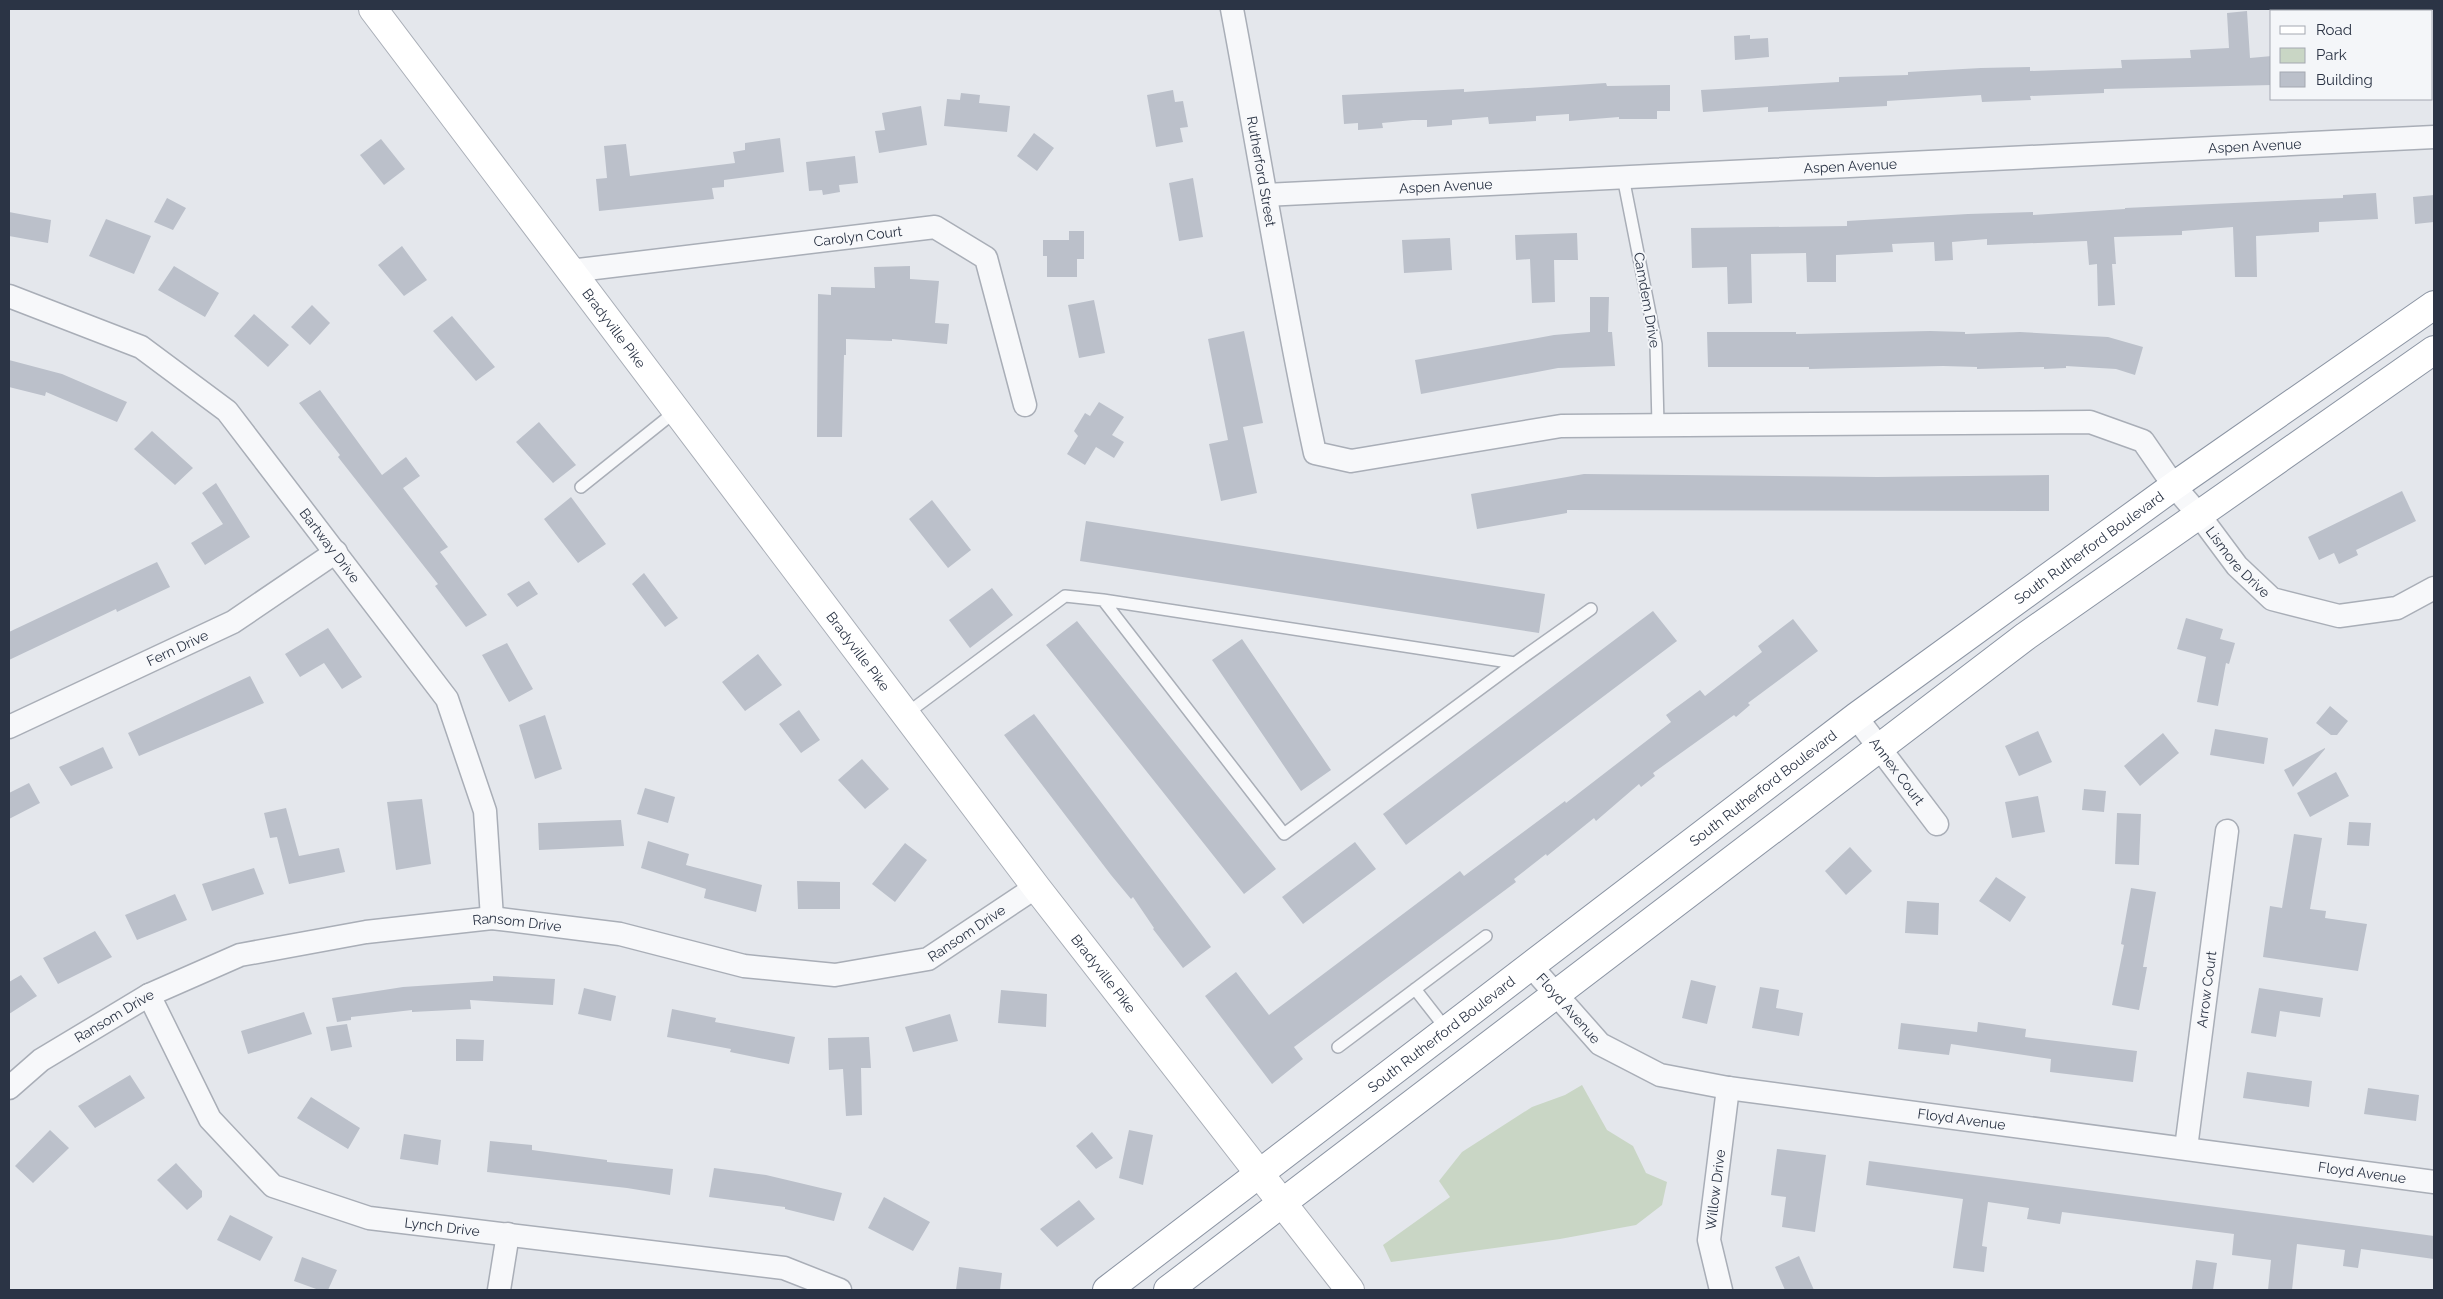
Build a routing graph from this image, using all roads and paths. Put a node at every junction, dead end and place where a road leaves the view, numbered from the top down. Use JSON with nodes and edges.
{"nodes":[{"id":1,"x":373,"y":9,"type":"edge"},
{"id":2,"x":1232,"y":9,"type":"edge"},
{"id":3,"x":2434,"y":137,"type":"edge"},
{"id":4,"x":1623,"y":177,"type":"junction"},
{"id":5,"x":1267,"y":195,"type":"junction"},
{"id":6,"x":570,"y":271,"type":"junction"},
{"id":7,"x":9,"y":296,"type":"edge"},
{"id":8,"x":2434,"y":305,"type":"edge"},
{"id":9,"x":2434,"y":350,"type":"edge"},
{"id":10,"x":1025,"y":405,"type":"dead end"},
{"id":11,"x":676,"y":411,"type":"junction"},
{"id":12,"x":1658,"y":425,"type":"junction"},
{"id":13,"x":2174,"y":486,"type":"junction"},
{"id":14,"x":581,"y":487,"type":"dead end"},
{"id":15,"x":2199,"y":515,"type":"junction"},
{"id":16,"x":336,"y":552,"type":"junction"},
{"id":17,"x":2434,"y":588,"type":"edge"},
{"id":18,"x":1103,"y":600,"type":"junction"},
{"id":19,"x":1591,"y":609,"type":"dead end"},
{"id":20,"x":1515,"y":663,"type":"junction"},
{"id":21,"x":906,"y":714,"type":"junction"},
{"id":22,"x":1856,"y":717,"type":"junction"},
{"id":23,"x":9,"y":727,"type":"edge"},
{"id":24,"x":1879,"y":746,"type":"junction"},
{"id":25,"x":1937,"y":824,"type":"dead end"},
{"id":26,"x":2227,"y":831,"type":"dead end"},
{"id":27,"x":1036,"y":887,"type":"junction"},
{"id":28,"x":492,"y":918,"type":"junction"},
{"id":29,"x":1486,"y":936,"type":"dead end"},
{"id":30,"x":1530,"y":965,"type":"junction"},
{"id":31,"x":1415,"y":990,"type":"junction"},
{"id":32,"x":1554,"y":994,"type":"junction"},
{"id":33,"x":149,"y":995,"type":"junction"},
{"id":34,"x":1446,"y":1030,"type":"junction"},
{"id":35,"x":1338,"y":1047,"type":"dead end"},
{"id":36,"x":9,"y":1088,"type":"edge"},
{"id":37,"x":1728,"y":1088,"type":"junction"},
{"id":38,"x":2186,"y":1148,"type":"junction"},
{"id":39,"x":1260,"y":1174,"type":"junction"},
{"id":40,"x":2434,"y":1182,"type":"edge"},
{"id":41,"x":1283,"y":1202,"type":"junction"},
{"id":42,"x":508,"y":1234,"type":"junction"},
{"id":43,"x":499,"y":1290,"type":"edge"},
{"id":44,"x":840,"y":1290,"type":"edge"},
{"id":45,"x":1106,"y":1290,"type":"edge"},
{"id":46,"x":1168,"y":1290,"type":"edge"},
{"id":47,"x":1350,"y":1290,"type":"edge"},
{"id":48,"x":1721,"y":1290,"type":"edge"}],
"edges":[{"from":1,"to":6,"type":"main road","name":"Bradyville Pike"},
{"from":2,"to":5,"type":"street","name":"Rutherford Street"},
{"from":3,"to":4,"type":"street","name":"Aspen Avenue"},
{"from":4,"to":5,"type":"street","name":"Aspen Avenue"},
{"from":4,"to":12,"type":"lane","name":"Camdem Drive"},
{"from":5,"to":12,"type":"street","name":"Rutherford Street"},
{"from":6,"to":10,"type":"street","name":"Carolyn Court"},
{"from":6,"to":11,"type":"main road","name":"Bradyville Pike"},
{"from":7,"to":16,"type":"street","name":"Bartway Drive"},
{"from":8,"to":13,"type":"main road","name":"South Rutherford Boulevard"},
{"from":9,"to":15,"type":"main road"},
{"from":11,"to":14,"type":"lane"},
{"from":11,"to":21,"type":"main road","name":"Bradyville Pike"},
{"from":12,"to":13,"type":"street","name":"Lismore Drive"},
{"from":13,"to":15,"type":"street","name":"Lismore Drive"},
{"from":13,"to":22,"type":"main road","name":"South Rutherford Boulevard"},
{"from":15,"to":17,"type":"street","name":"Lismore Drive"},
{"from":15,"to":24,"type":"main road"},
{"from":16,"to":23,"type":"street","name":"Fern Drive"},
{"from":16,"to":28,"type":"street","name":"Bartway Drive"},
{"from":18,"to":20,"type":"lane"},
{"from":18,"to":20,"type":"lane"},
{"from":18,"to":21,"type":"lane"},
{"from":19,"to":20,"type":"lane"},
{"from":21,"to":27,"type":"main road","name":"Bradyville Pike"},
{"from":22,"to":24,"type":"street","name":"Annex Court"},
{"from":22,"to":30,"type":"main road","name":"South Rutherford Boulevard"},
{"from":24,"to":25,"type":"street","name":"Annex Court"},
{"from":24,"to":32,"type":"main road"},
{"from":26,"to":38,"type":"street","name":"Arrow Court"},
{"from":27,"to":28,"type":"street","name":"Ransom Drive"},
{"from":27,"to":39,"type":"main road","name":"Bradyville Pike"},
{"from":28,"to":33,"type":"street","name":"Ransom Drive"},
{"from":29,"to":31,"type":"lane"},
{"from":30,"to":32,"type":"street","name":"Floyd Avenue"},
{"from":30,"to":34,"type":"main road","name":"South Rutherford Boulevard"},
{"from":31,"to":34,"type":"lane"},
{"from":31,"to":35,"type":"lane"},
{"from":32,"to":37,"type":"street","name":"Floyd Avenue"},
{"from":32,"to":41,"type":"main road"},
{"from":33,"to":36,"type":"street","name":"Ransom Drive"},
{"from":33,"to":42,"type":"street","name":"Lynch Drive"},
{"from":34,"to":39,"type":"main road","name":"South Rutherford Boulevard"},
{"from":37,"to":38,"type":"street","name":"Floyd Avenue"},
{"from":37,"to":48,"type":"street","name":"Willow Drive"},
{"from":38,"to":40,"type":"street","name":"Floyd Avenue"},
{"from":39,"to":41,"type":"main road","name":"Bradyville Pike"},
{"from":39,"to":45,"type":"main road","name":"South Rutherford Boulevard"},
{"from":41,"to":46,"type":"main road"},
{"from":41,"to":47,"type":"main road","name":"Bradyville Pike"},
{"from":42,"to":43,"type":"street"},
{"from":42,"to":44,"type":"street","name":"Lynch Drive"}]}
